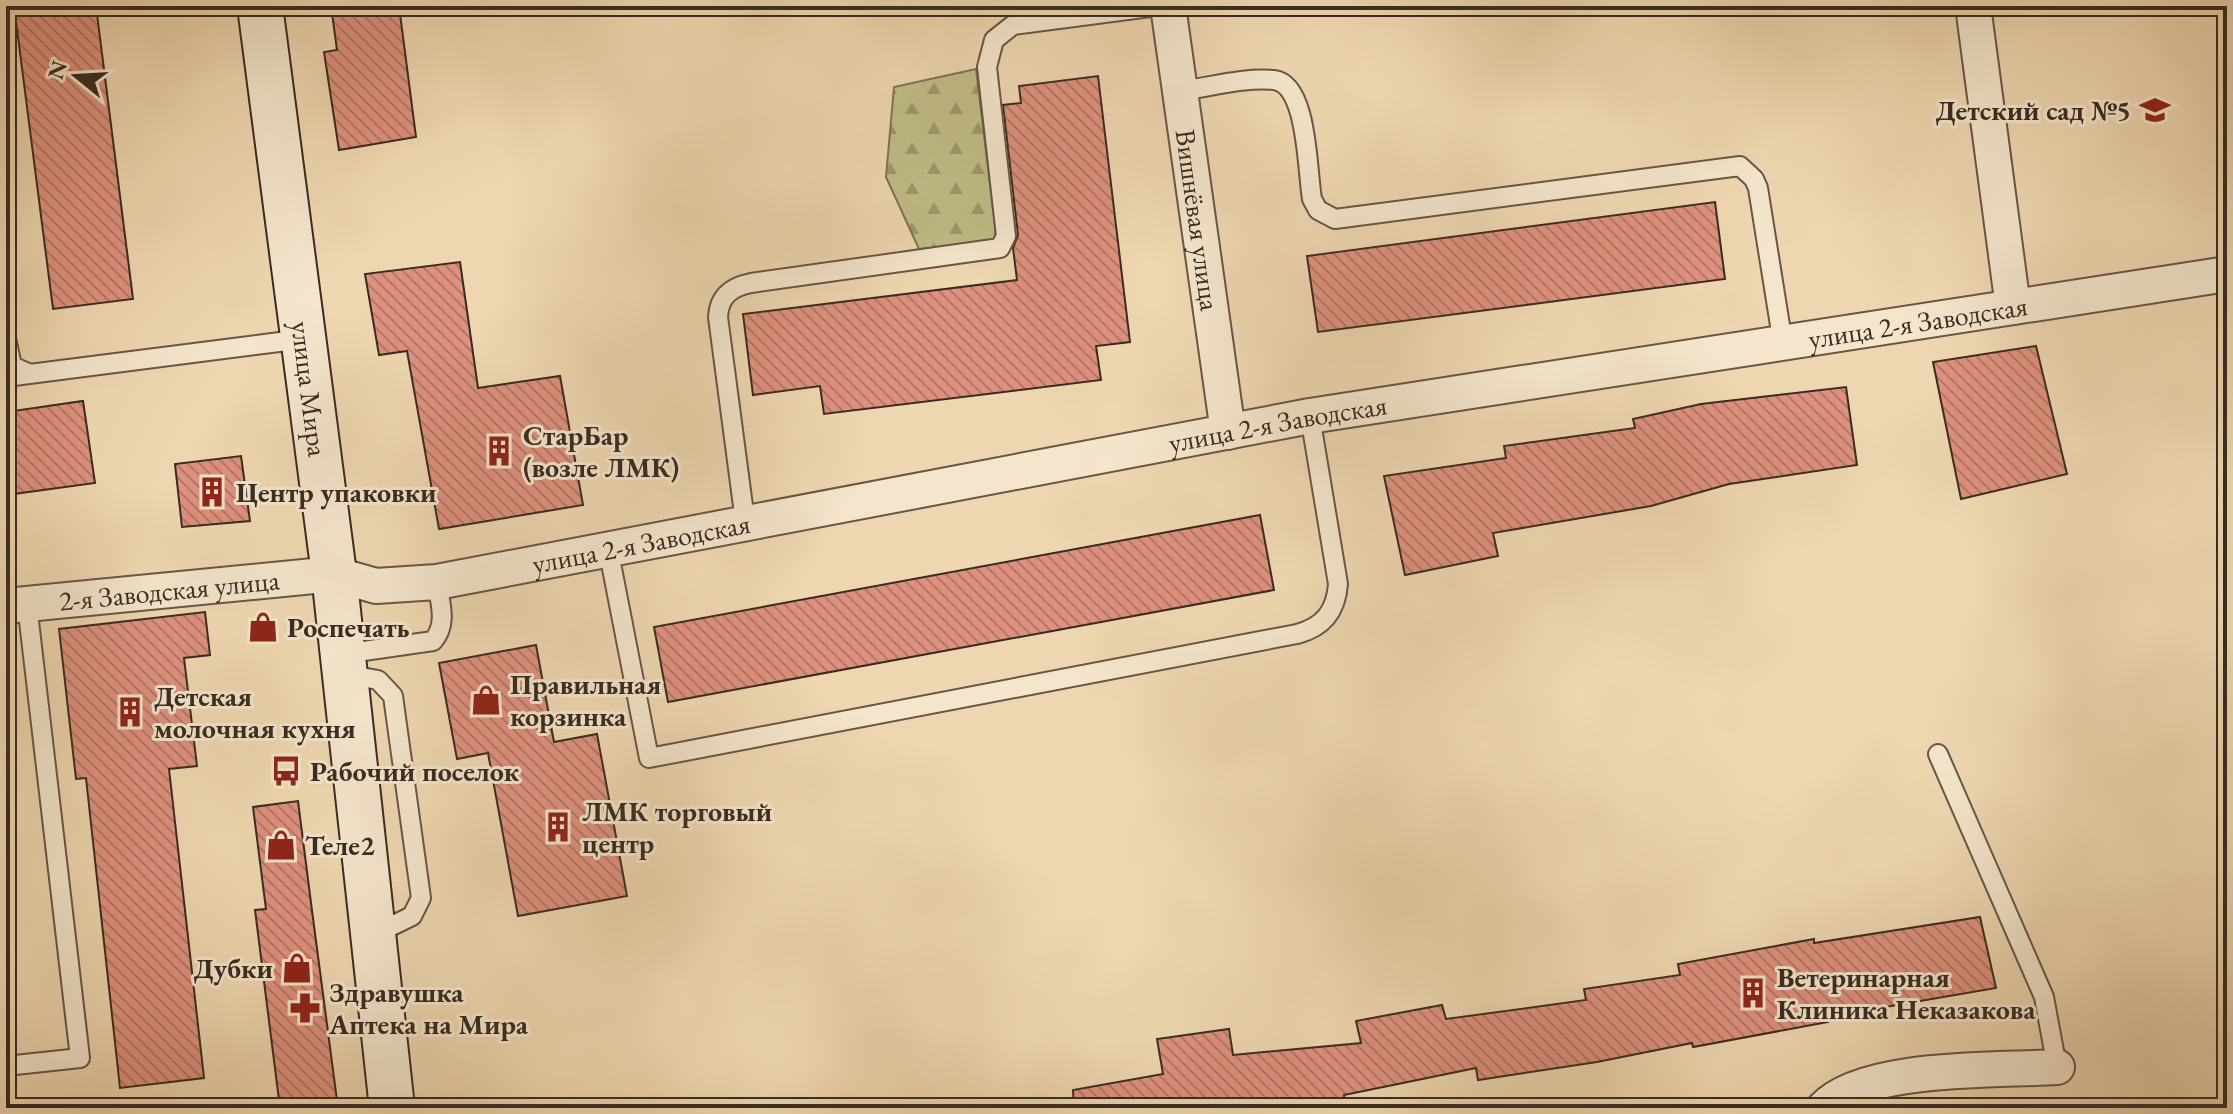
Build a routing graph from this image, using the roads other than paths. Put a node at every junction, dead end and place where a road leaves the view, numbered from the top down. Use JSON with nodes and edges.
{"nodes":[{"id":1,"x":260,"y":6,"type":"edge"},
{"id":2,"x":1158,"y":6,"type":"edge"},
{"id":3,"x":1168,"y":6,"type":"edge"},
{"id":4,"x":1973,"y":6,"type":"edge"},
{"id":5,"x":1181,"y":91,"type":"junction"},
{"id":6,"x":2227,"y":274,"type":"edge"},
{"id":7,"x":2013,"y":307,"type":"junction"},
{"id":8,"x":6,"y":338,"type":"edge"},
{"id":9,"x":303,"y":339,"type":"junction"},
{"id":10,"x":1783,"y":344,"type":"junction"},
{"id":11,"x":39,"y":373,"type":"junction"},
{"id":12,"x":6,"y":377,"type":"edge"},
{"id":13,"x":1310,"y":416,"type":"junction"},
{"id":14,"x":1228,"y":432,"type":"junction"},
{"id":15,"x":745,"y":521,"type":"junction"},
{"id":16,"x":608,"y":548,"type":"junction"},
{"id":17,"x":334,"y":574,"type":"junction"},
{"id":18,"x":437,"y":582,"type":"junction"},
{"id":19,"x":16,"y":605,"type":"edge"},
{"id":20,"x":344,"y":664,"type":"junction"},
{"id":21,"x":1938,"y":754,"type":"dead end"},
{"id":22,"x":6,"y":1066,"type":"edge"},
{"id":23,"x":2057,"y":1067,"type":"joint"},
{"id":24,"x":392,"y":1108,"type":"edge"},
{"id":25,"x":1824,"y":1108,"type":"edge"}],
"edges":[{"from":1,"to":9,"type":"street","name":"улица Мира"},
{"from":2,"to":15,"type":"lane"},
{"from":3,"to":5,"type":"street","name":"Вишнёвая улица"},
{"from":4,"to":7,"type":"street"},
{"from":5,"to":10,"type":"lane"},
{"from":5,"to":14,"type":"street","name":"Вишнёвая улица"},
{"from":6,"to":7,"type":"street","name":"улица 2-я Заводская"},
{"from":7,"to":10,"type":"street","name":"улица 2-я Заводская"},
{"from":8,"to":11,"type":"lane"},
{"from":9,"to":11,"type":"lane"},
{"from":9,"to":17,"type":"street","name":"улица Мира"},
{"from":10,"to":13,"type":"street","name":"улица 2-я Заводская"},
{"from":11,"to":12,"type":"lane"},
{"from":13,"to":14,"type":"street","name":"улица 2-я Заводская"},
{"from":13,"to":16,"type":"lane"},
{"from":14,"to":15,"type":"street","name":"улица 2-я Заводская"},
{"from":15,"to":16,"type":"street","name":"улица 2-я Заводская"},
{"from":16,"to":18,"type":"street","name":"улица 2-я Заводская"},
{"from":17,"to":18,"type":"street","name":"улица 2-я Заводская"},
{"from":17,"to":19,"type":"street","name":"2-я Заводская улица"},
{"from":17,"to":20,"type":"street","name":"улица Мира"},
{"from":18,"to":20,"type":"lane"},
{"from":19,"to":22,"type":"lane"},
{"from":20,"to":24,"type":"street","name":"улица Мира"},
{"from":21,"to":23,"type":"lane"},
{"from":23,"to":25,"type":"street"}]}
